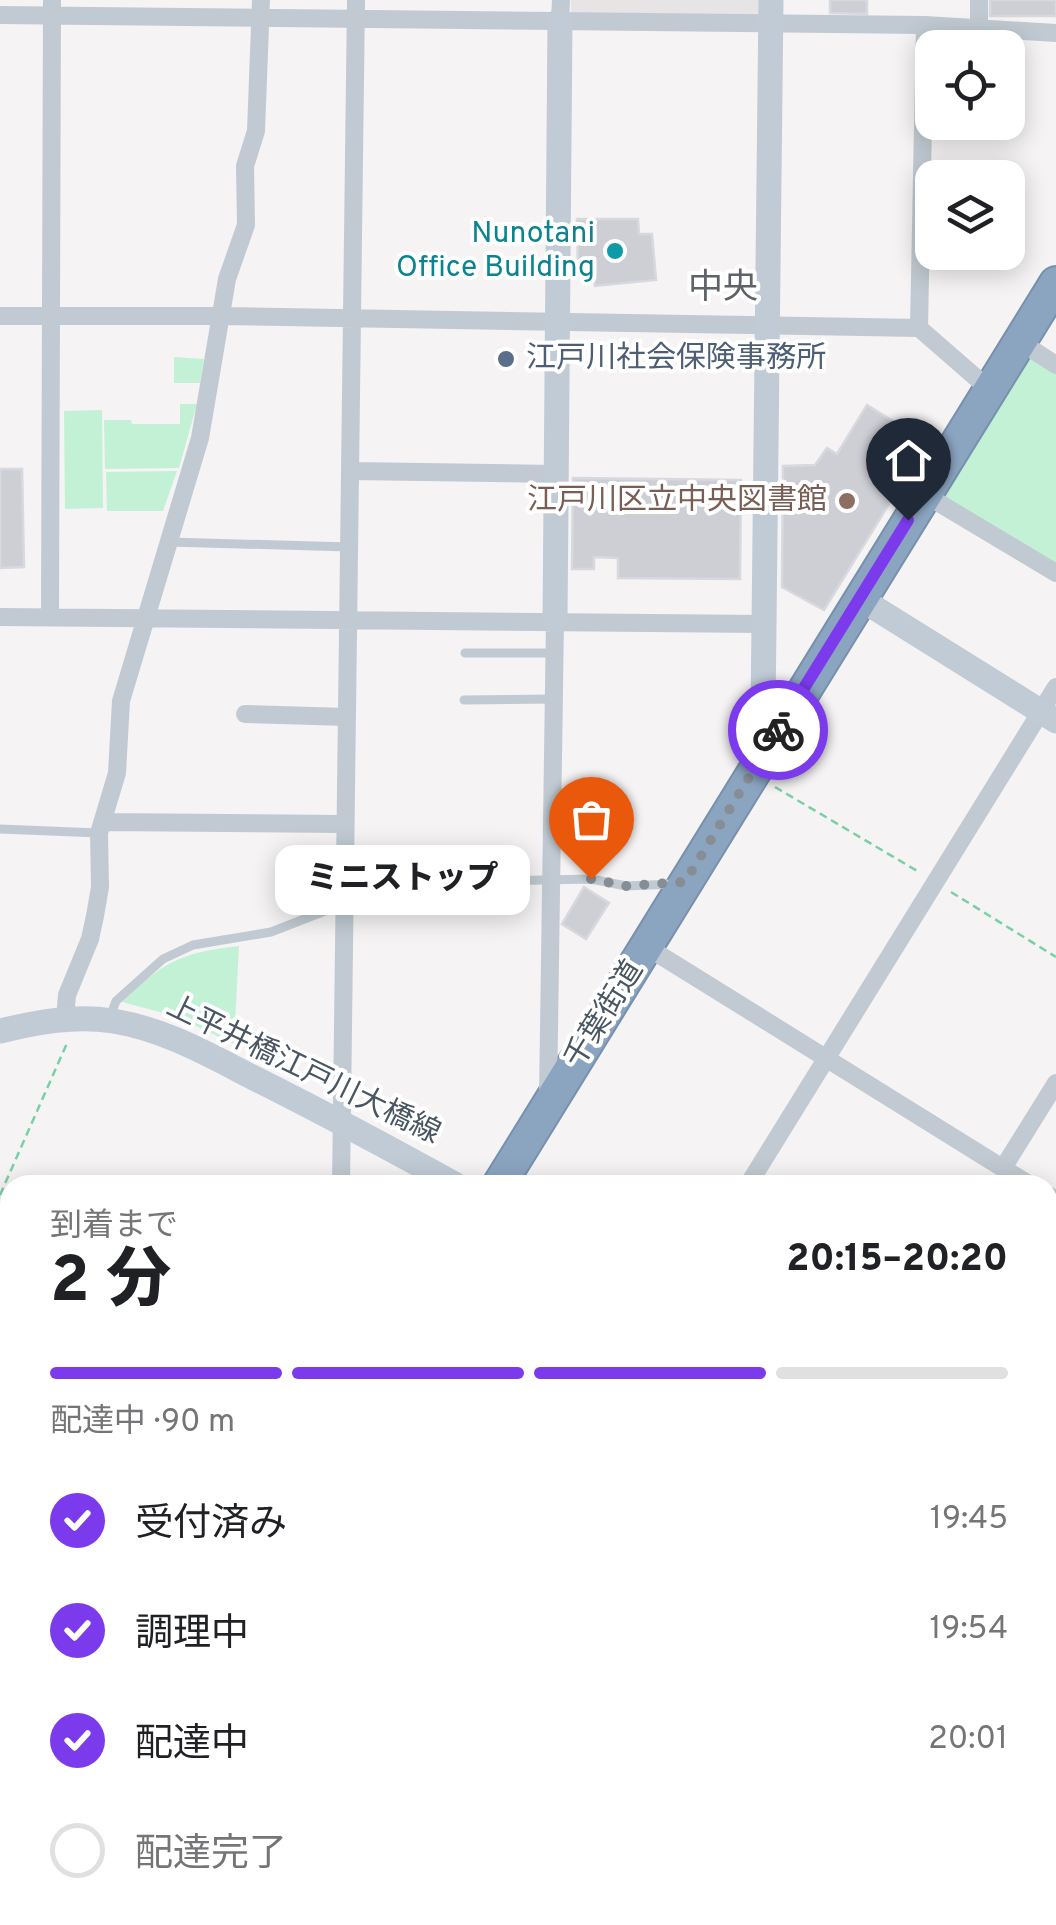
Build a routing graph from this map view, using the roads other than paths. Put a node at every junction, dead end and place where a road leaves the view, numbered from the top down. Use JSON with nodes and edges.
{"nodes":[{"id":1,"x":979,"y":0,"type":"edge"},
{"id":2,"x":52,"y":8,"type":"edge"},
{"id":3,"x":261,"y":9,"type":"edge"},
{"id":4,"x":356,"y":9,"type":"edge"},
{"id":5,"x":561,"y":10,"type":"edge"},
{"id":6,"x":771,"y":12,"type":"edge"},
{"id":7,"x":0,"y":16,"type":"edge"},
{"id":8,"x":925,"y":26,"type":"junction"},
{"id":9,"x":979,"y":26,"type":"junction"},
{"id":10,"x":1056,"y":33,"type":"edge"},
{"id":11,"x":1056,"y":283,"type":"edge"},
{"id":12,"x":0,"y":316,"type":"edge"},
{"id":13,"x":51,"y":316,"type":"junction"},
{"id":14,"x":223,"y":316,"type":"junction"},
{"id":15,"x":352,"y":319,"type":"junction"},
{"id":16,"x":556,"y":322,"type":"junction"},
{"id":17,"x":765,"y":324,"type":"junction"},
{"id":18,"x":919,"y":328,"type":"junction"},
{"id":19,"x":1019,"y":341,"type":"junction"},
{"id":20,"x":1056,"y":365,"type":"edge"},
{"id":21,"x":989,"y":389,"type":"junction"},
{"id":22,"x":350,"y":471,"type":"junction"},
{"id":23,"x":556,"y":474,"type":"junction"},
{"id":24,"x":924,"y":494,"type":"junction"},
{"id":25,"x":169,"y":542,"type":"junction"},
{"id":26,"x":350,"y":547,"type":"junction"},
{"id":27,"x":1056,"y":574,"type":"edge"},
{"id":28,"x":859,"y":598,"type":"junction"},
{"id":29,"x":0,"y":617,"type":"edge"},
{"id":30,"x":50,"y":617,"type":"junction"},
{"id":31,"x":147,"y":618,"type":"junction"},
{"id":32,"x":350,"y":620,"type":"junction"},
{"id":33,"x":555,"y":620,"type":"junction"},
{"id":34,"x":764,"y":624,"type":"junction"},
{"id":35,"x":465,"y":653,"type":"dead end"},
{"id":36,"x":554,"y":653,"type":"junction"},
{"id":37,"x":1056,"y":687,"type":"edge"},
{"id":38,"x":553,"y":699,"type":"junction"},
{"id":39,"x":464,"y":700,"type":"dead end"},
{"id":40,"x":245,"y":714,"type":"dead end"},
{"id":41,"x":347,"y":716,"type":"junction"},
{"id":42,"x":1048,"y":716,"type":"edge"},
{"id":43,"x":779,"y":728,"type":"junction"},
{"id":44,"x":344,"y":824,"type":"junction"},
{"id":45,"x":102,"y":827,"type":"junction"},
{"id":46,"x":0,"y":829,"type":"edge"},
{"id":47,"x":550,"y":878,"type":"junction"},
{"id":48,"x":685,"y":882,"type":"junction"},
{"id":49,"x":343,"y":904,"type":"junction"},
{"id":50,"x":647,"y":946,"type":"junction"},
{"id":51,"x":65,"y":1018,"type":"junction"},
{"id":52,"x":109,"y":1020,"type":"junction"},
{"id":53,"x":0,"y":1031,"type":"edge"},
{"id":54,"x":828,"y":1058,"type":"junction"},
{"id":55,"x":1056,"y":1084,"type":"edge"},
{"id":56,"x":548,"y":1108,"type":"junction"},
{"id":57,"x":342,"y":1122,"type":"junction"},
{"id":58,"x":1003,"y":1168,"type":"junction"},
{"id":59,"x":341,"y":1175,"type":"edge"},
{"id":60,"x":438,"y":1175,"type":"edge"},
{"id":61,"x":506,"y":1175,"type":"edge"},
{"id":62,"x":754,"y":1175,"type":"edge"},
{"id":63,"x":1014,"y":1175,"type":"edge"}],
"edges":[{"from":1,"to":9,"type":"street"},
{"from":2,"to":3,"type":"street"},
{"from":2,"to":7,"type":"street"},
{"from":2,"to":13,"type":"street"},
{"from":3,"to":4,"type":"street"},
{"from":3,"to":14,"type":"street"},
{"from":4,"to":5,"type":"street"},
{"from":4,"to":15,"type":"street"},
{"from":5,"to":6,"type":"street"},
{"from":5,"to":16,"type":"street"},
{"from":6,"to":8,"type":"street"},
{"from":6,"to":17,"type":"street"},
{"from":8,"to":9,"type":"street"},
{"from":8,"to":18,"type":"street"},
{"from":9,"to":10,"type":"street"},
{"from":11,"to":19,"type":"highway","name":"千葉街道"},
{"from":12,"to":13,"type":"street"},
{"from":13,"to":14,"type":"street"},
{"from":13,"to":30,"type":"street"},
{"from":14,"to":15,"type":"street"},
{"from":14,"to":25,"type":"street"},
{"from":15,"to":16,"type":"street"},
{"from":15,"to":22,"type":"street"},
{"from":16,"to":17,"type":"street"},
{"from":16,"to":23,"type":"street"},
{"from":17,"to":18,"type":"street"},
{"from":17,"to":34,"type":"street"},
{"from":18,"to":21,"type":"street"},
{"from":19,"to":20,"type":"street"},
{"from":19,"to":21,"type":"highway","name":"千葉街道"},
{"from":21,"to":24,"type":"highway","name":"千葉街道"},
{"from":22,"to":23,"type":"street"},
{"from":22,"to":26,"type":"street"},
{"from":23,"to":33,"type":"street"},
{"from":24,"to":27,"type":"street"},
{"from":24,"to":28,"type":"highway","name":"千葉街道"},
{"from":25,"to":26,"type":"lane"},
{"from":25,"to":31,"type":"street"},
{"from":26,"to":32,"type":"street"},
{"from":28,"to":42,"type":"street"},
{"from":28,"to":43,"type":"highway","name":"千葉街道"},
{"from":29,"to":30,"type":"street"},
{"from":30,"to":31,"type":"street"},
{"from":31,"to":32,"type":"street"},
{"from":31,"to":45,"type":"street"},
{"from":32,"to":33,"type":"street"},
{"from":32,"to":41,"type":"street"},
{"from":33,"to":34,"type":"street"},
{"from":33,"to":36,"type":"street"},
{"from":34,"to":43,"type":"street"},
{"from":35,"to":36,"type":"lane"},
{"from":36,"to":38,"type":"street"},
{"from":37,"to":42,"type":"street"},
{"from":38,"to":39,"type":"lane"},
{"from":38,"to":47,"type":"street"},
{"from":40,"to":41,"type":"street"},
{"from":41,"to":44,"type":"street"},
{"from":42,"to":54,"type":"street"},
{"from":43,"to":48,"type":"highway","name":"千葉街道"},
{"from":44,"to":45,"type":"street"},
{"from":44,"to":49,"type":"street"},
{"from":45,"to":46,"type":"lane"},
{"from":45,"to":51,"type":"street"},
{"from":47,"to":48,"type":"lane"},
{"from":47,"to":49,"type":"lane"},
{"from":47,"to":56,"type":"street"},
{"from":48,"to":50,"type":"highway","name":"千葉街道"},
{"from":49,"to":52,"type":"lane"},
{"from":49,"to":57,"type":"street"},
{"from":50,"to":54,"type":"street"},
{"from":50,"to":56,"type":"highway","name":"千葉街道"},
{"from":51,"to":52,"type":"street","name":"上平井橋江戸川大橋線"},
{"from":51,"to":53,"type":"street","name":"上平井橋江戸川大橋線"},
{"from":52,"to":57,"type":"street","name":"上平井橋江戸川大橋線"},
{"from":54,"to":58,"type":"street"},
{"from":54,"to":62,"type":"street"},
{"from":55,"to":58,"type":"street"},
{"from":56,"to":61,"type":"highway","name":"千葉街道"},
{"from":57,"to":59,"type":"street"},
{"from":57,"to":60,"type":"street","name":"上平井橋江戸川大橋線"},
{"from":58,"to":63,"type":"street"}]}
